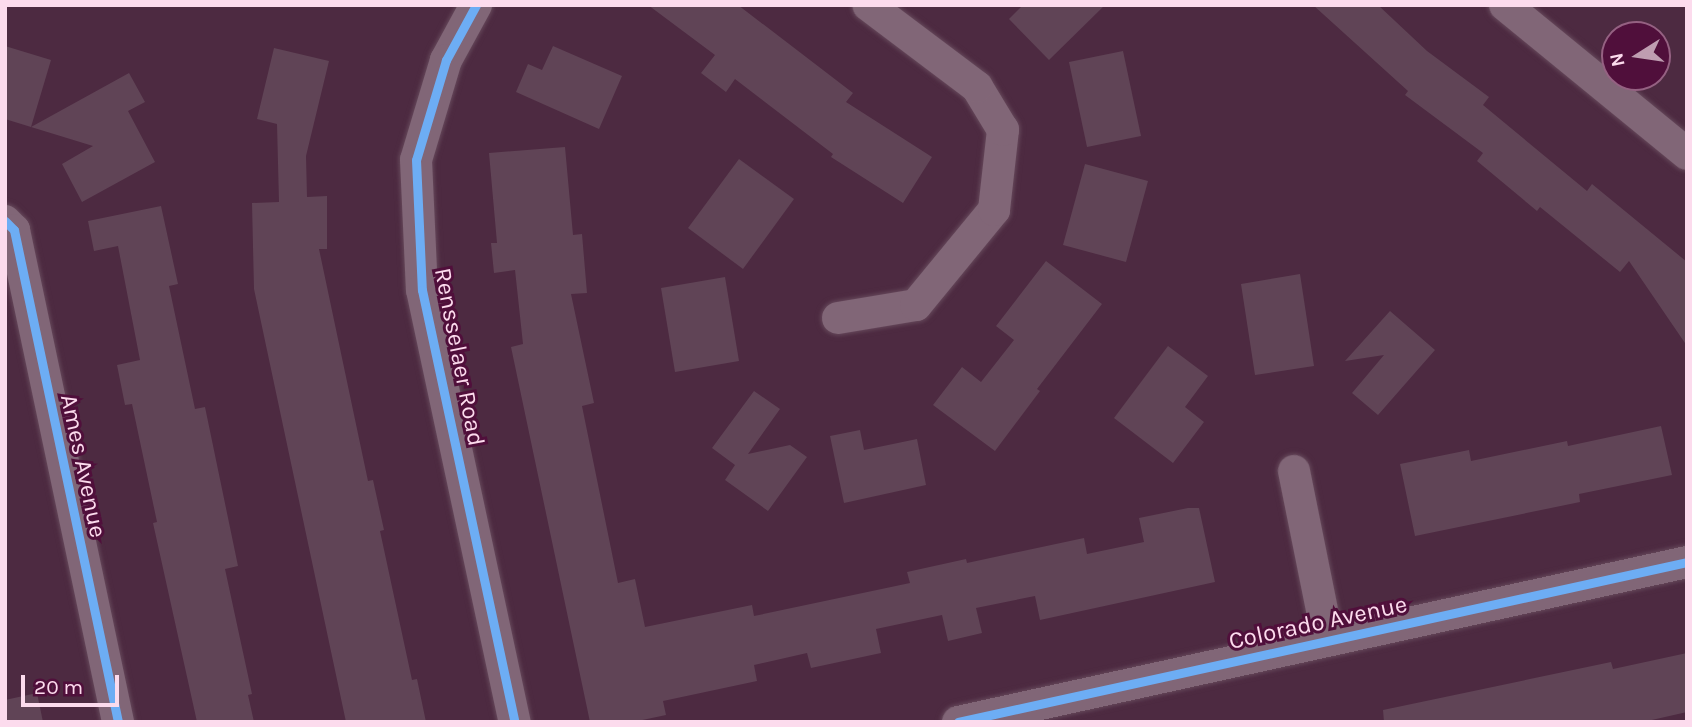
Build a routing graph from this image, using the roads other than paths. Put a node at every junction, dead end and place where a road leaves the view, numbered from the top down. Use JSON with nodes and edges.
{"nodes":[{"id":1,"x":476,"y":5,"type":"edge"},
{"id":2,"x":868,"y":5,"type":"edge"},
{"id":3,"x":1505,"y":5,"type":"edge"},
{"id":4,"x":1687,"y":154,"type":"edge"},
{"id":5,"x":5,"y":220,"type":"edge"},
{"id":6,"x":838,"y":317,"type":"dead end"},
{"id":7,"x":1294,"y":471,"type":"dead end"},
{"id":8,"x":1687,"y":562,"type":"edge"},
{"id":9,"x":1328,"y":640,"type":"junction"},
{"id":10,"x":118,"y":722,"type":"edge"},
{"id":11,"x":515,"y":722,"type":"edge"},
{"id":12,"x":958,"y":722,"type":"edge"}],
"edges":[{"from":1,"to":11,"type":"street","name":"Rensselaer Road"},
{"from":2,"to":6,"type":"street"},
{"from":3,"to":4,"type":"street"},
{"from":5,"to":10,"type":"street","name":"Ames Avenue"},
{"from":7,"to":9,"type":"street"},
{"from":8,"to":9,"type":"street","name":"Colorado Avenue"},
{"from":9,"to":12,"type":"street","name":"Colorado Avenue"}]}
